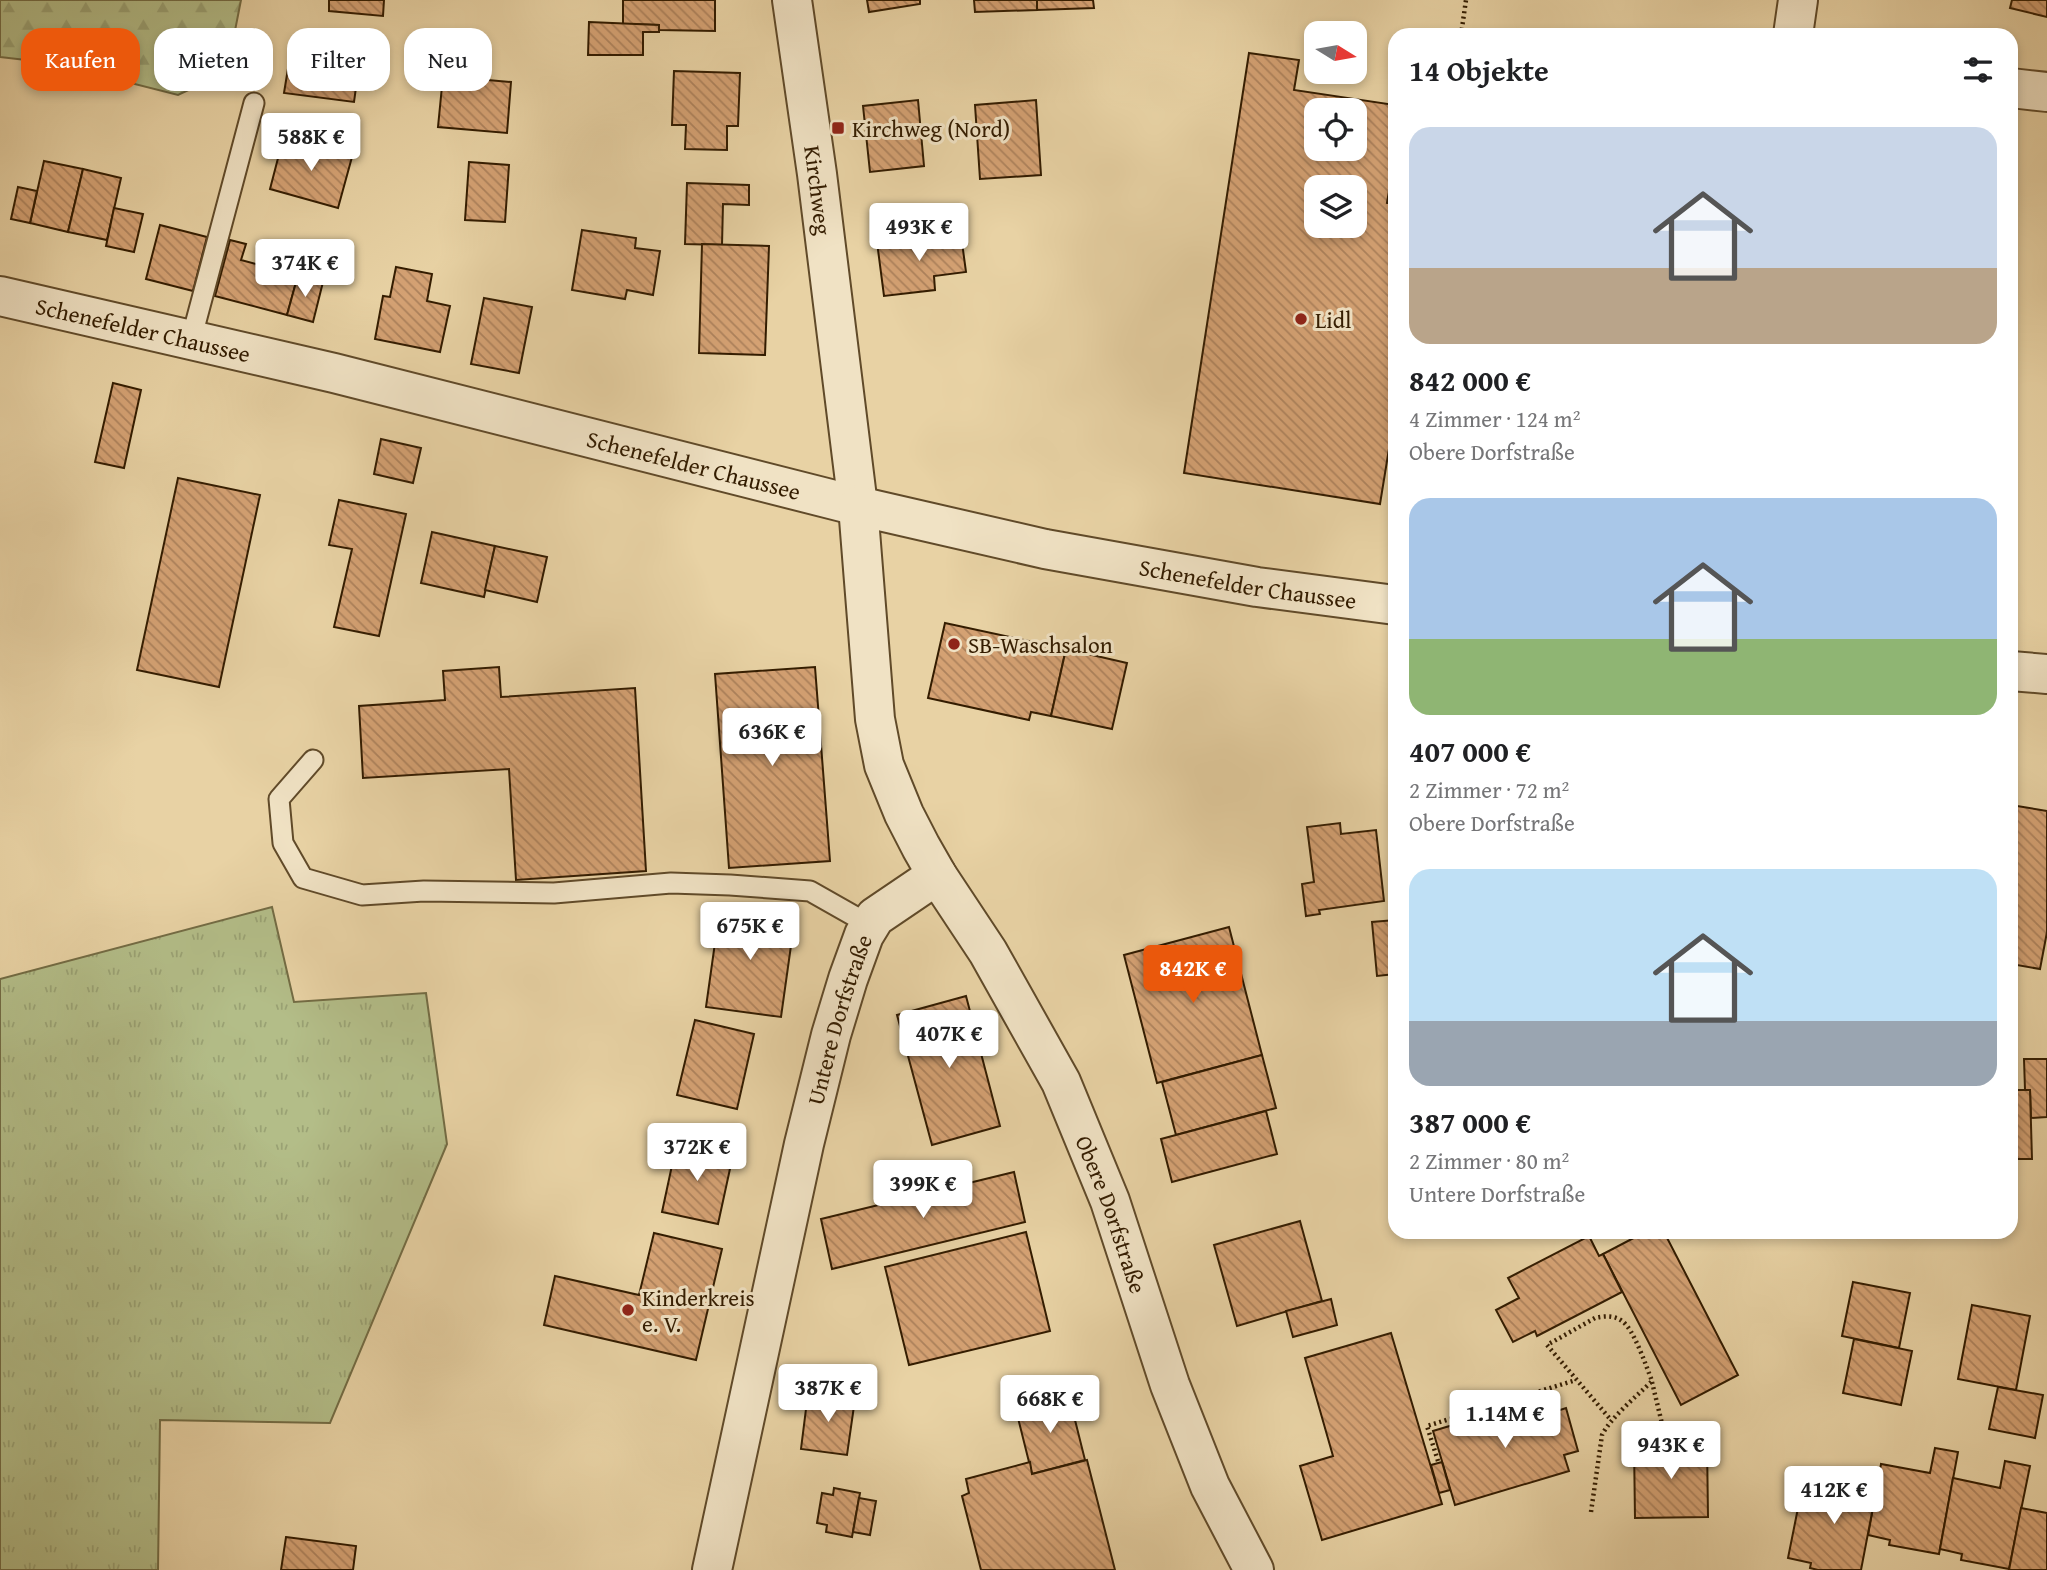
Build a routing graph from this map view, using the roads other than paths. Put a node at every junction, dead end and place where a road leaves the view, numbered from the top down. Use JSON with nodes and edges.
{"nodes":[{"id":1,"x":792,"y":0,"type":"edge"},
{"id":2,"x":1798,"y":0,"type":"edge"},
{"id":3,"x":1794,"y":28,"type":"edge"},
{"id":4,"x":2018,"y":89,"type":"edge"},
{"id":5,"x":2047,"y":92,"type":"edge"},
{"id":6,"x":254,"y":103,"type":"dead end"},
{"id":7,"x":0,"y":296,"type":"edge"},
{"id":8,"x":191,"y":340,"type":"junction"},
{"id":9,"x":858,"y":506,"type":"junction"},
{"id":10,"x":1388,"y":604,"type":"edge"},
{"id":11,"x":2018,"y":672,"type":"edge"},
{"id":12,"x":2047,"y":674,"type":"edge"},
{"id":13,"x":313,"y":760,"type":"dead end"},
{"id":14,"x":937,"y":875,"type":"junction"},
{"id":15,"x":870,"y":925,"type":"junction"},
{"id":16,"x":712,"y":1570,"type":"edge"},
{"id":17,"x":1254,"y":1570,"type":"edge"}],
"edges":[{"from":1,"to":9,"type":"street","name":"Kirchweg"},
{"from":2,"to":3,"type":"street"},
{"from":4,"to":5,"type":"street"},
{"from":6,"to":8,"type":"lane"},
{"from":7,"to":8,"type":"street","name":"Schenefelder Chaussee"},
{"from":8,"to":9,"type":"street","name":"Schenefelder Chaussee"},
{"from":9,"to":10,"type":"street","name":"Schenefelder Chaussee"},
{"from":9,"to":14,"type":"street"},
{"from":11,"to":12,"type":"street"},
{"from":13,"to":15,"type":"lane"},
{"from":14,"to":15,"type":"street","name":"Untere Dorfstraße"},
{"from":14,"to":17,"type":"street","name":"Obere Dorfstraße"},
{"from":15,"to":16,"type":"street","name":"Untere Dorfstraße"}]}
